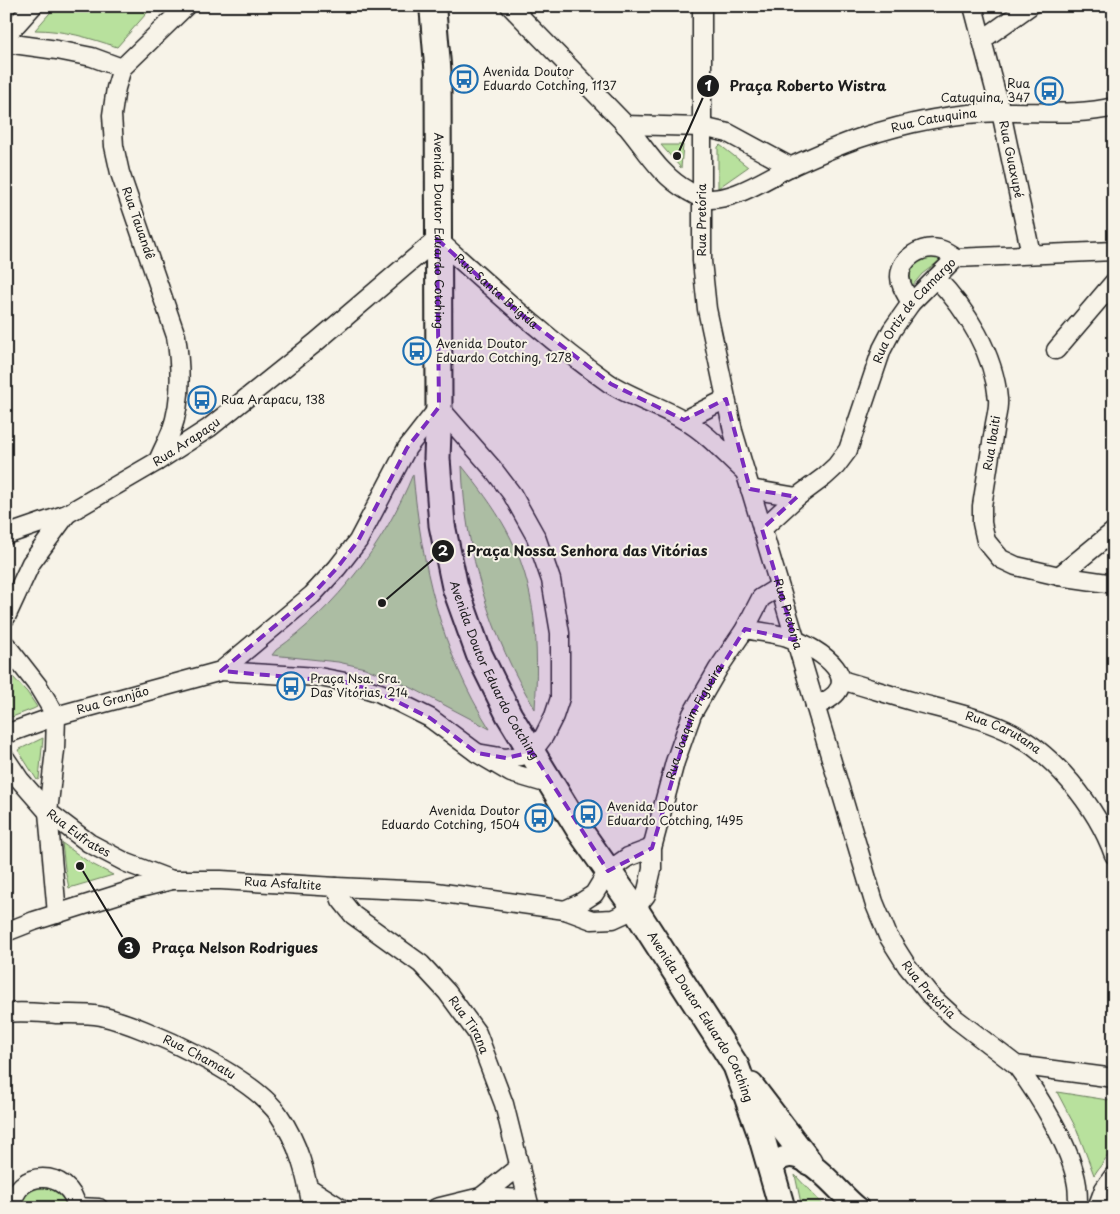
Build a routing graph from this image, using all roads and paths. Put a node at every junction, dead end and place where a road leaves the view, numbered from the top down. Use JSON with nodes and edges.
{"nodes":[{"id":1,"x":33,"y":6,"type":"edge"},
{"id":2,"x":432,"y":6,"type":"edge"},
{"id":3,"x":510,"y":6,"type":"edge"},
{"id":4,"x":702,"y":6,"type":"edge"},
{"id":5,"x":973,"y":6,"type":"edge"},
{"id":6,"x":1030,"y":6,"type":"edge"},
{"id":7,"x":185,"y":7,"type":"edge"},
{"id":8,"x":6,"y":36,"type":"edge"},
{"id":9,"x":982,"y":40,"type":"junction"},
{"id":10,"x":6,"y":43,"type":"edge"},
{"id":11,"x":122,"y":68,"type":"junction"},
{"id":12,"x":1114,"y":107,"type":"edge"},
{"id":13,"x":1001,"y":112,"type":"junction"},
{"id":14,"x":625,"y":125,"type":"junction"},
{"id":15,"x":702,"y":127,"type":"junction"},
{"id":16,"x":791,"y":167,"type":"junction"},
{"id":17,"x":701,"y":198,"type":"junction"},
{"id":18,"x":437,"y":239,"type":"junction"},
{"id":19,"x":1114,"y":251,"type":"edge"},
{"id":20,"x":1031,"y":254,"type":"junction"},
{"id":21,"x":956,"y":258,"type":"junction"},
{"id":22,"x":936,"y":278,"type":"junction"},
{"id":23,"x":1114,"y":282,"type":"edge"},
{"id":24,"x":911,"y":303,"type":"junction"},
{"id":25,"x":1056,"y":350,"type":"dead end"},
{"id":26,"x":726,"y":399,"type":"junction"},
{"id":27,"x":439,"y":407,"type":"junction"},
{"id":28,"x":684,"y":420,"type":"junction"},
{"id":29,"x":158,"y":461,"type":"junction"},
{"id":30,"x":745,"y":472,"type":"junction"},
{"id":31,"x":750,"y":489,"type":"junction"},
{"id":32,"x":797,"y":497,"type":"junction"},
{"id":33,"x":67,"y":514,"type":"junction"},
{"id":34,"x":762,"y":529,"type":"junction"},
{"id":35,"x":1114,"y":531,"type":"edge"},
{"id":36,"x":6,"y":535,"type":"edge"},
{"id":37,"x":1059,"y":576,"type":"junction"},
{"id":38,"x":1114,"y":584,"type":"edge"},
{"id":39,"x":779,"y":587,"type":"junction"},
{"id":40,"x":6,"y":617,"type":"edge"},
{"id":41,"x":745,"y":630,"type":"junction"},
{"id":42,"x":795,"y":640,"type":"junction"},
{"id":43,"x":6,"y":645,"type":"edge"},
{"id":44,"x":221,"y":671,"type":"junction"},
{"id":45,"x":842,"y":680,"type":"junction"},
{"id":46,"x":815,"y":706,"type":"junction"},
{"id":47,"x":56,"y":716,"type":"junction"},
{"id":48,"x":6,"y":734,"type":"edge"},
{"id":49,"x":532,"y":752,"type":"junction"},
{"id":50,"x":477,"y":753,"type":"junction"},
{"id":51,"x":6,"y":760,"type":"edge"},
{"id":52,"x":552,"y":786,"type":"junction"},
{"id":53,"x":48,"y":812,"type":"junction"},
{"id":54,"x":1112,"y":846,"type":"edge"},
{"id":55,"x":652,"y":848,"type":"junction"},
{"id":56,"x":608,"y":870,"type":"junction"},
{"id":57,"x":172,"y":880,"type":"junction"},
{"id":58,"x":336,"y":887,"type":"junction"},
{"id":59,"x":565,"y":910,"type":"junction"},
{"id":60,"x":635,"y":910,"type":"junction"},
{"id":61,"x":57,"y":914,"type":"junction"},
{"id":62,"x":6,"y":932,"type":"edge"},
{"id":63,"x":8,"y":1011,"type":"edge"},
{"id":64,"x":1016,"y":1065,"type":"junction"},
{"id":65,"x":736,"y":1066,"type":"junction"},
{"id":66,"x":1114,"y":1078,"type":"edge"},
{"id":67,"x":809,"y":1162,"type":"junction"},
{"id":68,"x":520,"y":1166,"type":"junction"},
{"id":69,"x":772,"y":1168,"type":"junction"},
{"id":70,"x":1109,"y":1182,"type":"edge"},
{"id":71,"x":1077,"y":1184,"type":"junction"},
{"id":72,"x":308,"y":1187,"type":"junction"},
{"id":73,"x":481,"y":1197,"type":"junction"},
{"id":74,"x":529,"y":1204,"type":"edge"},
{"id":75,"x":77,"y":1207,"type":"edge"},
{"id":76,"x":12,"y":1208,"type":"edge"},
{"id":77,"x":99,"y":1208,"type":"edge"},
{"id":78,"x":312,"y":1208,"type":"edge"},
{"id":79,"x":340,"y":1208,"type":"edge"},
{"id":80,"x":436,"y":1208,"type":"edge"},
{"id":81,"x":782,"y":1208,"type":"edge"},
{"id":82,"x":858,"y":1208,"type":"edge"},
{"id":83,"x":1078,"y":1208,"type":"edge"},
{"id":84,"x":1097,"y":1208,"type":"edge"}],
"edges":[{"from":1,"to":8,"type":"street"},
{"from":2,"to":18,"type":"main road","name":"Avenida Doutor Eduardo Cotching"},
{"from":3,"to":14,"type":"street"},
{"from":4,"to":15,"type":"street","name":"Rua Pretória"},
{"from":5,"to":9,"type":"street","name":"Rua Guaxupé"},
{"from":6,"to":9,"type":"street"},
{"from":7,"to":11,"type":"street"},
{"from":9,"to":13,"type":"street","name":"Rua Guaxupé"},
{"from":10,"to":11,"type":"street"},
{"from":11,"to":29,"type":"street","name":"Rua Tauandê"},
{"from":12,"to":13,"type":"street","name":"Rua Catuquina"},
{"from":13,"to":16,"type":"street","name":"Rua Catuquina"},
{"from":13,"to":20,"type":"street","name":"Rua Guaxupé"},
{"from":14,"to":15,"type":"street"},
{"from":14,"to":17,"type":"street"},
{"from":15,"to":16,"type":"street"},
{"from":15,"to":17,"type":"street","name":"Rua Pretória"},
{"from":16,"to":17,"type":"street","name":"Rua Catuquina"},
{"from":17,"to":26,"type":"street","name":"Rua Pretória"},
{"from":18,"to":27,"type":"main road","name":"Avenida Doutor Eduardo Cotching"},
{"from":18,"to":28,"type":"street","name":"Rua Santa Brigida"},
{"from":18,"to":29,"type":"street","name":"Rua Arapaçu"},
{"from":19,"to":20,"type":"street","name":"Rua Ortiz de Camargo"},
{"from":20,"to":21,"type":"street","name":"Rua Ortiz de Camargo"},
{"from":21,"to":22,"type":"street","name":"Rua Ortiz de Camargo"},
{"from":21,"to":24,"type":"street"},
{"from":22,"to":24,"type":"street","name":"Rua Ortiz de Camargo"},
{"from":22,"to":37,"type":"street","name":"Rua Ibaiti"},
{"from":23,"to":25,"type":"street"},
{"from":24,"to":32,"type":"street","name":"Rua Ortiz de Camargo"},
{"from":26,"to":28,"type":"street"},
{"from":26,"to":30,"type":"street","name":"Rua Pretória"},
{"from":27,"to":44,"type":"street"},
{"from":27,"to":49,"type":"main road","name":"Avenida Doutor Eduardo Cotching"},
{"from":27,"to":49,"type":"street"},
{"from":28,"to":30,"type":"street","name":"Rua Santa Brigida"},
{"from":29,"to":33,"type":"street","name":"Rua Arapaçu"},
{"from":30,"to":31,"type":"street","name":"Rua Pretória"},
{"from":31,"to":32,"type":"street"},
{"from":31,"to":34,"type":"street","name":"Rua Pretória"},
{"from":32,"to":34,"type":"street","name":"Rua Ortiz de Camargo"},
{"from":33,"to":36,"type":"street","name":"Rua Arapaçu"},
{"from":33,"to":40,"type":"street"},
{"from":34,"to":39,"type":"street","name":"Rua Pretória"},
{"from":35,"to":37,"type":"street"},
{"from":37,"to":38,"type":"street","name":"Rua Ibaiti"},
{"from":39,"to":41,"type":"street","name":"Rua Joaquim Figueira"},
{"from":39,"to":42,"type":"street","name":"Rua Pretória"},
{"from":41,"to":42,"type":"street"},
{"from":41,"to":55,"type":"street","name":"Rua Joaquim Figueira"},
{"from":42,"to":45,"type":"street"},
{"from":42,"to":46,"type":"street","name":"Rua Pretória"},
{"from":43,"to":47,"type":"street"},
{"from":44,"to":47,"type":"street","name":"Rua Granjão"},
{"from":44,"to":50,"type":"street"},
{"from":45,"to":46,"type":"street"},
{"from":45,"to":54,"type":"street","name":"Rua Carutana"},
{"from":46,"to":64,"type":"street","name":"Rua Pretória"},
{"from":47,"to":48,"type":"street","name":"Rua Granjão"},
{"from":47,"to":53,"type":"street"},
{"from":49,"to":50,"type":"street"},
{"from":49,"to":52,"type":"main road","name":"Avenida Doutor Eduardo Cotching"},
{"from":50,"to":52,"type":"street"},
{"from":51,"to":53,"type":"street","name":"Rua Eufrates"},
{"from":52,"to":56,"type":"main road","name":"Avenida Doutor Eduardo Cotching"},
{"from":53,"to":57,"type":"street","name":"Rua Eufrates"},
{"from":53,"to":61,"type":"street"},
{"from":55,"to":56,"type":"street"},
{"from":55,"to":60,"type":"street","name":"Rua Joaquim Figueira"},
{"from":56,"to":59,"type":"street"},
{"from":56,"to":60,"type":"main road","name":"Avenida Doutor Eduardo Cotching"},
{"from":57,"to":58,"type":"street","name":"Rua Asfaltite"},
{"from":57,"to":61,"type":"street","name":"Rua Asfaltite"},
{"from":58,"to":59,"type":"street","name":"Rua Asfaltite"},
{"from":58,"to":68,"type":"street","name":"Rua Tirana"},
{"from":59,"to":60,"type":"street","name":"Rua Asfaltite"},
{"from":60,"to":65,"type":"main road","name":"Avenida Doutor Eduardo Cotching"},
{"from":61,"to":62,"type":"street","name":"Rua Asfaltite"},
{"from":63,"to":72,"type":"street","name":"Rua Chamatu"},
{"from":64,"to":66,"type":"street","name":"Rua Pretória"},
{"from":64,"to":71,"type":"street"},
{"from":65,"to":67,"type":"main road"},
{"from":65,"to":69,"type":"main road","name":"Avenida Doutor Eduardo Cotching"},
{"from":67,"to":69,"type":"street"},
{"from":67,"to":82,"type":"street"},
{"from":68,"to":73,"type":"street"},
{"from":68,"to":74,"type":"street","name":"Rua Tirana"},
{"from":69,"to":81,"type":"main road","name":"Avenida Doutor Eduardo Cotching"},
{"from":70,"to":71,"type":"street"},
{"from":70,"to":84,"type":"street"},
{"from":71,"to":83,"type":"street"},
{"from":72,"to":78,"type":"street","name":"Rua Chamatu"},
{"from":72,"to":79,"type":"street"},
{"from":73,"to":74,"type":"street"},
{"from":73,"to":80,"type":"street"},
{"from":75,"to":76,"type":"street"},
{"from":75,"to":77,"type":"street"}]}
